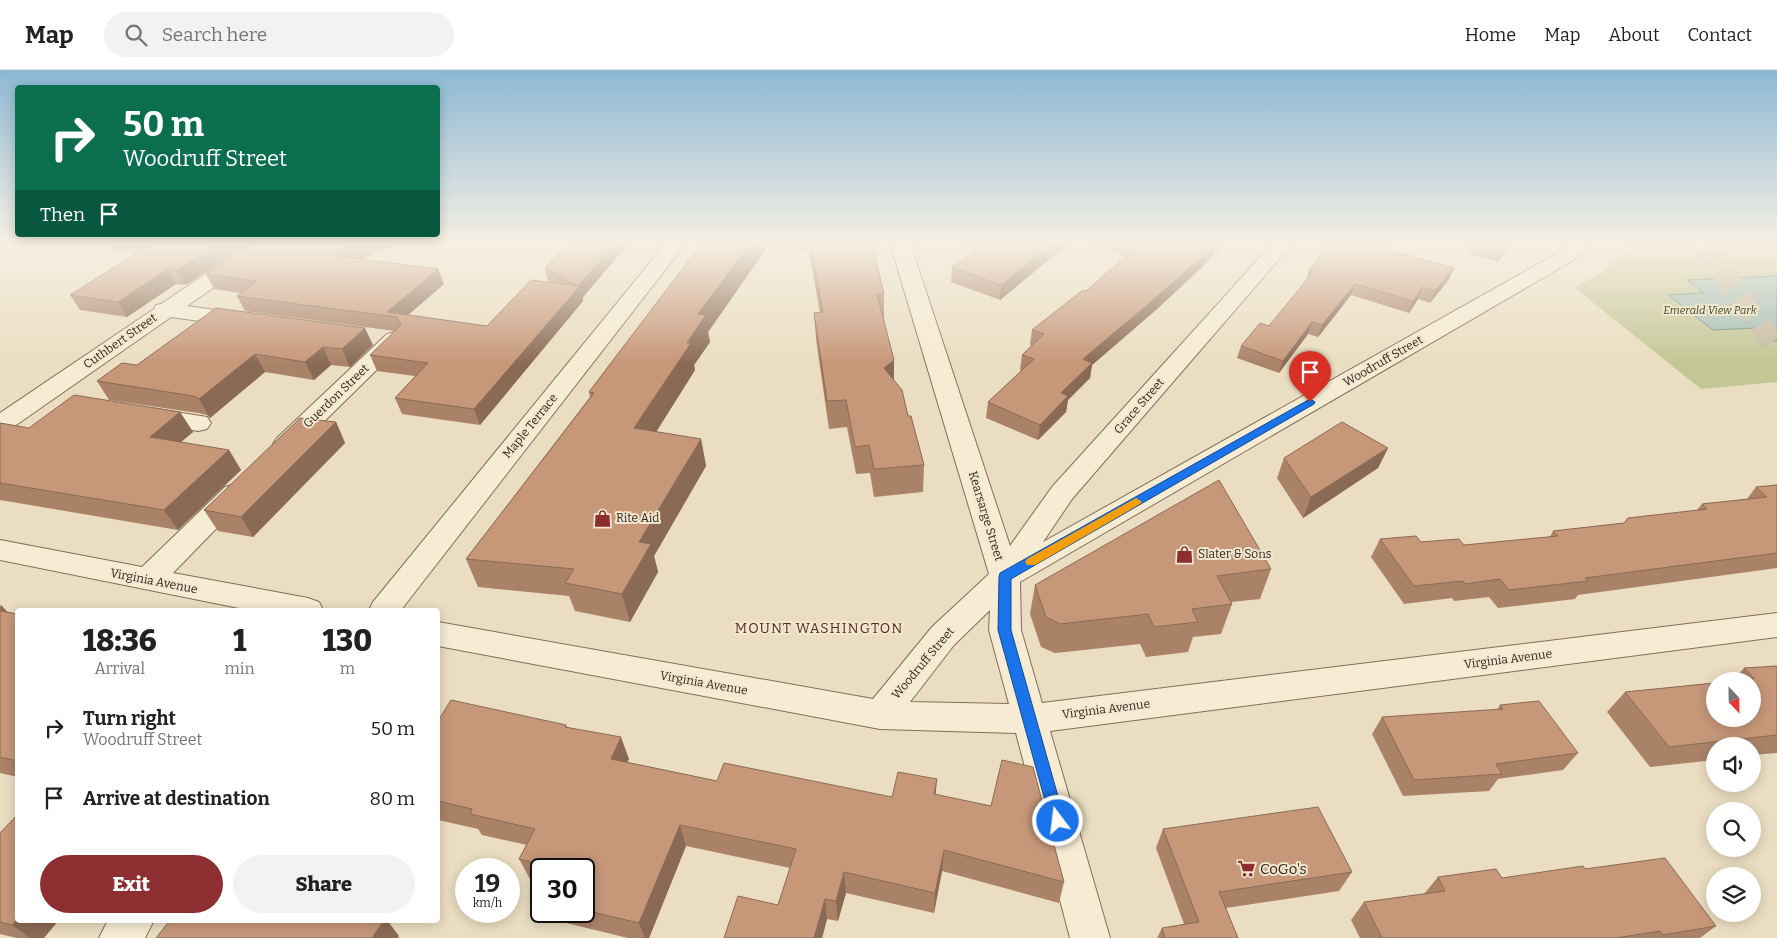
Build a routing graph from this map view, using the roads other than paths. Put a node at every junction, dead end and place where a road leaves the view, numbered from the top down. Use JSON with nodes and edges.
{"nodes":[{"id":1,"x":204,"y":284,"type":"edge"},
{"id":2,"x":644,"y":284,"type":"edge"},
{"id":3,"x":913,"y":284,"type":"edge"},
{"id":4,"x":1247,"y":284,"type":"edge"},
{"id":5,"x":1518,"y":284,"type":"edge"},
{"id":6,"x":164,"y":310,"type":"junction"},
{"id":7,"x":259,"y":322,"type":"edge"},
{"id":8,"x":366,"y":335,"type":"edge"},
{"id":9,"x":38,"y":398,"type":"junction"},
{"id":10,"x":66,"y":402,"type":"edge"},
{"id":11,"x":132,"y":413,"type":"edge"},
{"id":12,"x":198,"y":423,"type":"dead end"},
{"id":13,"x":0,"y":424,"type":"edge"},
{"id":14,"x":0,"y":550,"type":"edge"},
{"id":15,"x":1005,"y":577,"type":"junction"},
{"id":16,"x":147,"y":580,"type":"junction"},
{"id":17,"x":297,"y":608,"type":"edge"},
{"id":18,"x":386,"y":608,"type":"edge"},
{"id":19,"x":1777,"y":625,"type":"edge"},
{"id":20,"x":440,"y":634,"type":"edge"},
{"id":21,"x":880,"y":715,"type":"junction"},
{"id":22,"x":1030,"y":719,"type":"junction"},
{"id":23,"x":132,"y":923,"type":"edge"},
{"id":24,"x":119,"y":938,"type":"edge"},
{"id":25,"x":1090,"y":938,"type":"edge"}],
"edges":[{"from":1,"to":6,"type":"street","name":"Cuthbert Street"},
{"from":2,"to":18,"type":"street","name":"Maple Terrace"},
{"from":3,"to":15,"type":"street","name":"Kearsarge Street"},
{"from":4,"to":15,"type":"street","name":"Grace Street"},
{"from":5,"to":15,"type":"street","name":"Woodruff Street"},
{"from":6,"to":7,"type":"street"},
{"from":6,"to":9,"type":"street","name":"Cuthbert Street"},
{"from":8,"to":16,"type":"street","name":"Guerdon Street"},
{"from":9,"to":10,"type":"street"},
{"from":9,"to":13,"type":"street","name":"Cuthbert Street"},
{"from":11,"to":12,"type":"street"},
{"from":14,"to":16,"type":"street","name":"Virginia Avenue"},
{"from":15,"to":21,"type":"street","name":"Woodruff Street"},
{"from":15,"to":22,"type":"street","name":"Kearsarge Street"},
{"from":16,"to":17,"type":"street","name":"Virginia Avenue"},
{"from":19,"to":22,"type":"street","name":"Virginia Avenue"},
{"from":20,"to":21,"type":"street","name":"Virginia Avenue"},
{"from":21,"to":22,"type":"street","name":"Virginia Avenue"},
{"from":22,"to":25,"type":"street","name":"Kearsarge Street"},
{"from":23,"to":24,"type":"street"}]}
